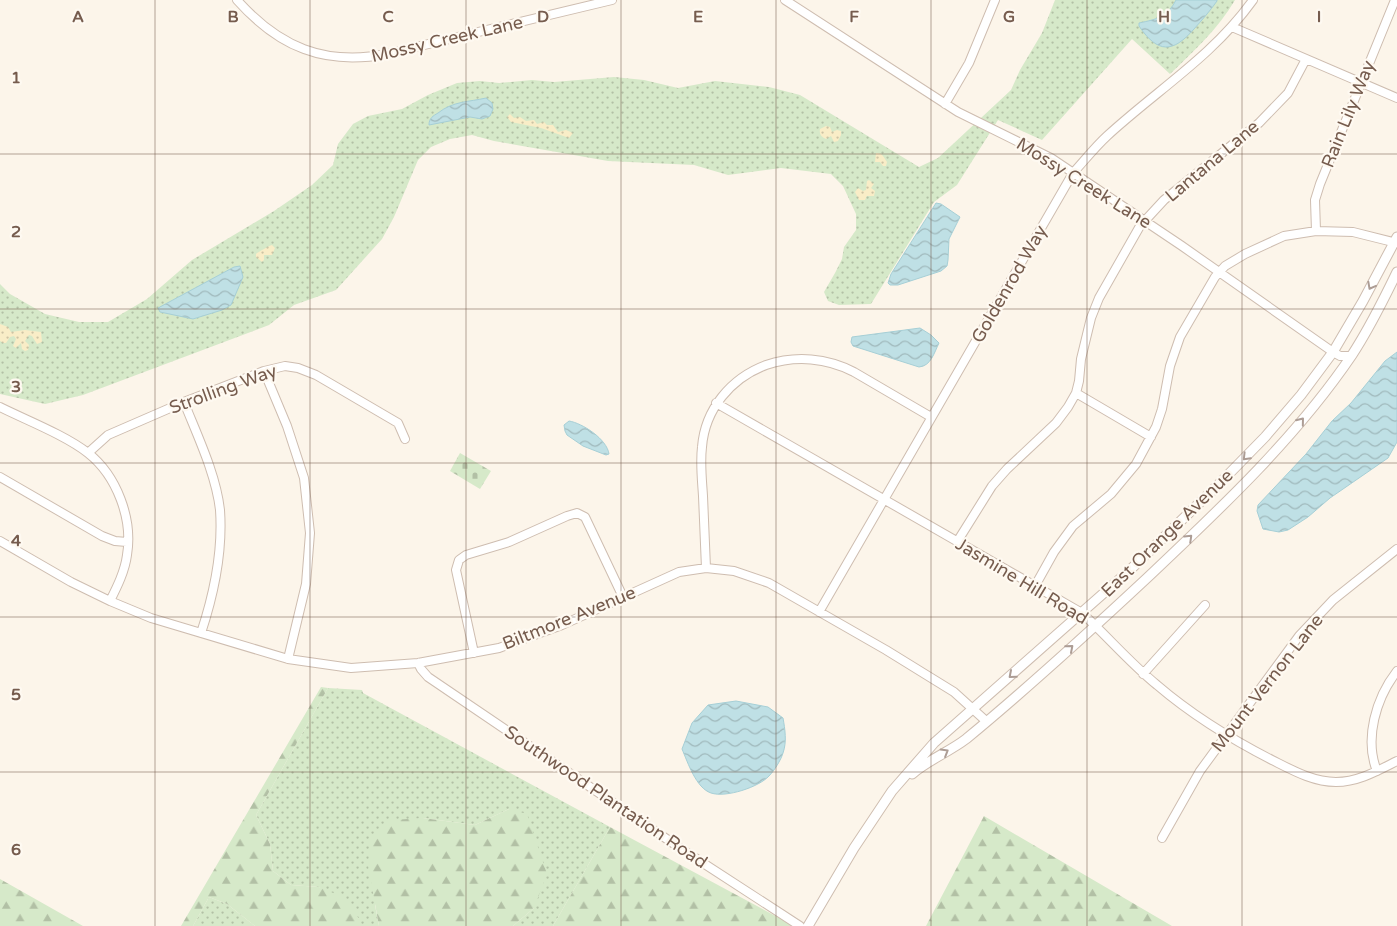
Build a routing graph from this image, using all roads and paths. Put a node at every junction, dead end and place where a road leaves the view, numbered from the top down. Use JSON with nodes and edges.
{"nodes":[{"id":1,"x":237,"y":0,"type":"edge"},
{"id":2,"x":612,"y":0,"type":"edge"},
{"id":3,"x":786,"y":0,"type":"edge"},
{"id":4,"x":994,"y":0,"type":"edge"},
{"id":5,"x":1253,"y":0,"type":"edge"},
{"id":6,"x":1396,"y":0,"type":"edge"},
{"id":7,"x":1232,"y":27,"type":"junction"},
{"id":8,"x":1306,"y":59,"type":"junction"},
{"id":9,"x":1362,"y":83,"type":"junction"},
{"id":10,"x":1397,"y":98,"type":"edge"},
{"id":11,"x":944,"y":104,"type":"junction"},
{"id":12,"x":1073,"y":173,"type":"junction"},
{"id":13,"x":1144,"y":220,"type":"junction"},
{"id":14,"x":1316,"y":231,"type":"junction"},
{"id":15,"x":1396,"y":241,"type":"edge"},
{"id":16,"x":1220,"y":272,"type":"junction"},
{"id":17,"x":1397,"y":272,"type":"edge"},
{"id":18,"x":1333,"y":352,"type":"junction"},
{"id":19,"x":1351,"y":356,"type":"junction"},
{"id":20,"x":264,"y":371,"type":"junction"},
{"id":21,"x":1076,"y":393,"type":"junction"},
{"id":22,"x":184,"y":402,"type":"junction"},
{"id":23,"x":716,"y":403,"type":"junction"},
{"id":24,"x":0,"y":407,"type":"edge"},
{"id":25,"x":932,"y":417,"type":"junction"},
{"id":26,"x":1152,"y":437,"type":"junction"},
{"id":27,"x":405,"y":439,"type":"dead end"},
{"id":28,"x":88,"y":453,"type":"junction"},
{"id":29,"x":0,"y":477,"type":"edge"},
{"id":30,"x":884,"y":499,"type":"junction"},
{"id":31,"x":0,"y":541,"type":"edge"},
{"id":32,"x":128,"y":542,"type":"junction"},
{"id":33,"x":957,"y":542,"type":"junction"},
{"id":34,"x":1397,"y":549,"type":"edge"},
{"id":35,"x":706,"y":568,"type":"junction"},
{"id":36,"x":1035,"y":586,"type":"junction"},
{"id":37,"x":623,"y":597,"type":"junction"},
{"id":38,"x":110,"y":601,"type":"junction"},
{"id":39,"x":1205,"y":605,"type":"dead end"},
{"id":40,"x":819,"y":612,"type":"junction"},
{"id":41,"x":1082,"y":613,"type":"junction"},
{"id":42,"x":1095,"y":626,"type":"junction"},
{"id":43,"x":201,"y":633,"type":"junction"},
{"id":44,"x":474,"y":653,"type":"junction"},
{"id":45,"x":288,"y":659,"type":"junction"},
{"id":46,"x":418,"y":663,"type":"junction"},
{"id":47,"x":1397,"y":671,"type":"edge"},
{"id":48,"x":1144,"y":674,"type":"junction"},
{"id":49,"x":973,"y":708,"type":"junction"},
{"id":50,"x":986,"y":721,"type":"junction"},
{"id":51,"x":1226,"y":735,"type":"junction"},
{"id":52,"x":1397,"y":761,"type":"edge"},
{"id":53,"x":1377,"y":771,"type":"junction"},
{"id":54,"x":892,"y":792,"type":"junction"},
{"id":55,"x":1162,"y":838,"type":"dead end"},
{"id":56,"x":800,"y":926,"type":"edge"},
{"id":57,"x":808,"y":926,"type":"edge"}],
"edges":[{"from":1,"to":2,"type":"street","name":"Mossy Creek Lane"},
{"from":3,"to":11,"type":"street","name":"Mossy Creek Lane"},
{"from":4,"to":11,"type":"street"},
{"from":5,"to":7,"type":"street","name":"Goldenrod Way"},
{"from":6,"to":9,"type":"street","name":"Rain Lily Way"},
{"from":7,"to":8,"type":"street"},
{"from":7,"to":12,"type":"street","name":"Goldenrod Way"},
{"from":8,"to":9,"type":"street"},
{"from":8,"to":13,"type":"street","name":"Lantana Lane"},
{"from":9,"to":10,"type":"street"},
{"from":9,"to":14,"type":"street","name":"Rain Lily Way"},
{"from":11,"to":12,"type":"street","name":"Mossy Creek Lane"},
{"from":12,"to":13,"type":"street","name":"Mossy Creek Lane"},
{"from":12,"to":25,"type":"street","name":"Goldenrod Way"},
{"from":13,"to":16,"type":"street","name":"Mossy Creek Lane"},
{"from":13,"to":21,"type":"street","name":"Lantana Lane"},
{"from":14,"to":15,"type":"street"},
{"from":14,"to":16,"type":"street"},
{"from":15,"to":18,"type":"street","name":"East Orange Avenue","one_way":true},
{"from":16,"to":18,"type":"street","name":"Mossy Creek Lane"},
{"from":16,"to":26,"type":"street"},
{"from":17,"to":19,"type":"street","name":"East Orange Avenue"},
{"from":18,"to":19,"type":"street","name":"Mossy Creek Lane"},
{"from":18,"to":41,"type":"street","name":"East Orange Avenue","one_way":true},
{"from":42,"to":19,"type":"street","name":"East Orange Avenue","one_way":true},
{"from":20,"to":22,"type":"street","name":"Strolling Way"},
{"from":20,"to":27,"type":"street","name":"Strolling Way"},
{"from":20,"to":45,"type":"street"},
{"from":21,"to":26,"type":"street"},
{"from":21,"to":33,"type":"street","name":"Lantana Lane"},
{"from":22,"to":28,"type":"street","name":"Strolling Way"},
{"from":22,"to":43,"type":"street"},
{"from":23,"to":25,"type":"street"},
{"from":23,"to":30,"type":"street","name":"Jasmine Hill Road"},
{"from":23,"to":35,"type":"street"},
{"from":24,"to":28,"type":"street"},
{"from":25,"to":30,"type":"street","name":"Goldenrod Way"},
{"from":26,"to":36,"type":"street"},
{"from":28,"to":32,"type":"street"},
{"from":29,"to":32,"type":"street"},
{"from":30,"to":33,"type":"street","name":"Jasmine Hill Road"},
{"from":30,"to":40,"type":"street","name":"Goldenrod Way"},
{"from":31,"to":38,"type":"street","name":"Biltmore Avenue"},
{"from":32,"to":38,"type":"street"},
{"from":33,"to":36,"type":"street","name":"Jasmine Hill Road"},
{"from":34,"to":51,"type":"street","name":"Mount Vernon Lane"},
{"from":35,"to":37,"type":"street","name":"Biltmore Avenue"},
{"from":35,"to":40,"type":"street","name":"Biltmore Avenue"},
{"from":36,"to":41,"type":"street","name":"Jasmine Hill Road"},
{"from":37,"to":44,"type":"street","name":"Biltmore Avenue"},
{"from":37,"to":44,"type":"street"},
{"from":38,"to":43,"type":"street","name":"Biltmore Avenue"},
{"from":39,"to":48,"type":"street"},
{"from":40,"to":49,"type":"street","name":"Biltmore Avenue"},
{"from":41,"to":42,"type":"street","name":"Jasmine Hill Road"},
{"from":41,"to":49,"type":"street","name":"East Orange Avenue","one_way":true},
{"from":42,"to":48,"type":"street","name":"Jasmine Hill Road"},
{"from":50,"to":42,"type":"street","name":"East Orange Avenue","one_way":true},
{"from":43,"to":45,"type":"street","name":"Biltmore Avenue"},
{"from":44,"to":46,"type":"street","name":"Biltmore Avenue"},
{"from":45,"to":46,"type":"street","name":"Biltmore Avenue"},
{"from":46,"to":56,"type":"street","name":"Southwood Plantation Road"},
{"from":47,"to":53,"type":"street"},
{"from":48,"to":51,"type":"street","name":"Jasmine Hill Road"},
{"from":49,"to":50,"type":"street","name":"Biltmore Avenue"},
{"from":49,"to":54,"type":"street","name":"East Orange Avenue"},
{"from":54,"to":50,"type":"street","name":"East Orange Avenue","one_way":true},
{"from":51,"to":53,"type":"street","name":"Jasmine Hill Road"},
{"from":51,"to":55,"type":"street","name":"Mount Vernon Lane"},
{"from":52,"to":53,"type":"street","name":"Jasmine Hill Road"},
{"from":54,"to":57,"type":"street","name":"East Orange Avenue"}]}
